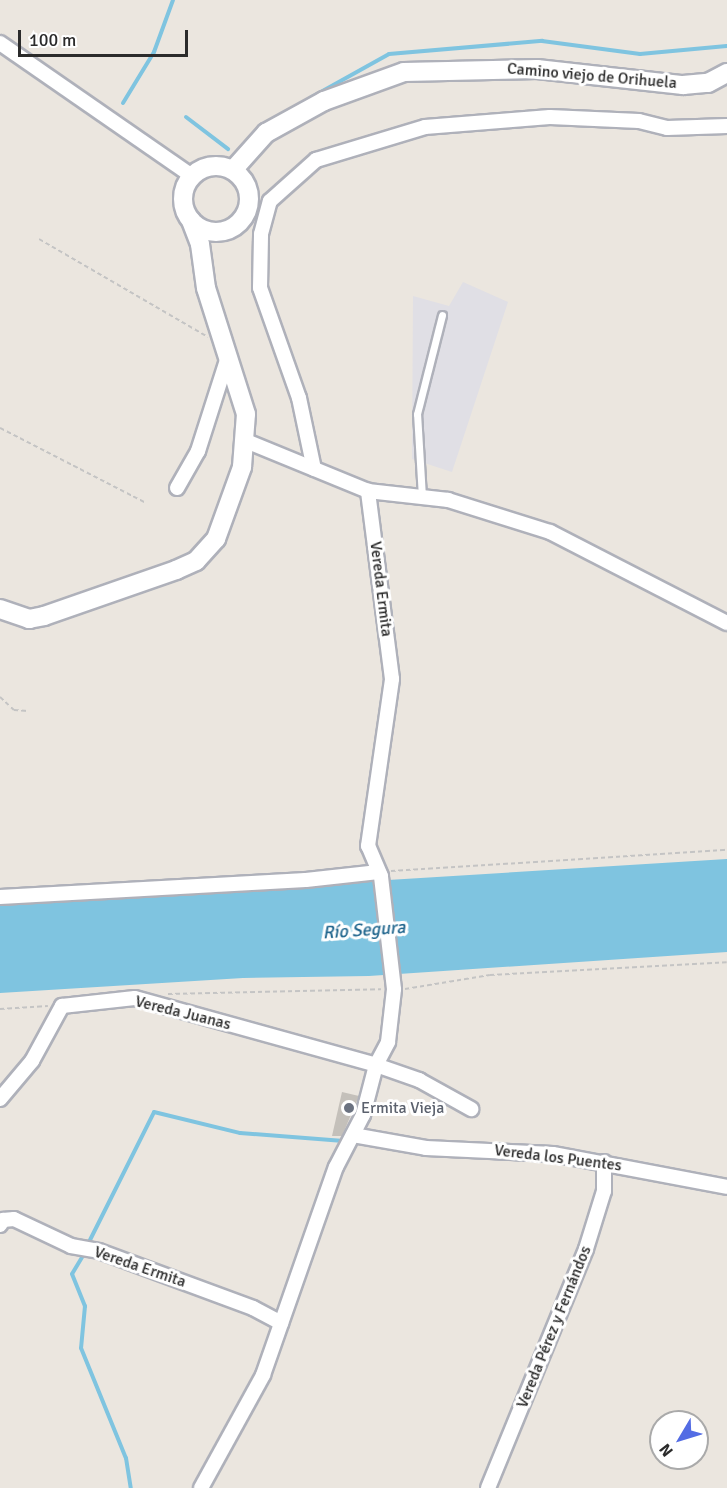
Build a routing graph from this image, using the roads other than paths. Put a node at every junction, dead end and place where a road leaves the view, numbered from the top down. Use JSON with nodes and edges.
{"nodes":[{"id":1,"x":0,"y":43,"type":"edge"},
{"id":2,"x":727,"y":73,"type":"edge"},
{"id":3,"x":727,"y":126,"type":"edge"},
{"id":4,"x":233,"y":170,"type":"junction"},
{"id":5,"x":192,"y":176,"type":"junction"},
{"id":6,"x":191,"y":221,"type":"junction"},
{"id":7,"x":240,"y":222,"type":"junction"},
{"id":8,"x":204,"y":272,"type":"junction"},
{"id":9,"x":442,"y":315,"type":"dead end"},
{"id":10,"x":229,"y":355,"type":"junction"},
{"id":11,"x":246,"y":441,"type":"junction"},
{"id":12,"x":314,"y":469,"type":"junction"},
{"id":13,"x":177,"y":488,"type":"dead end"},
{"id":14,"x":368,"y":491,"type":"junction"},
{"id":15,"x":422,"y":497,"type":"junction"},
{"id":16,"x":0,"y":609,"type":"edge"},
{"id":17,"x":727,"y":623,"type":"edge"},
{"id":18,"x":380,"y":874,"type":"junction"},
{"id":19,"x":0,"y":897,"type":"edge"},
{"id":20,"x":376,"y":1065,"type":"junction"},
{"id":21,"x":0,"y":1099,"type":"edge"},
{"id":22,"x":471,"y":1109,"type":"dead end"},
{"id":23,"x":353,"y":1135,"type":"junction"},
{"id":24,"x":604,"y":1162,"type":"junction"},
{"id":25,"x":727,"y":1187,"type":"edge"},
{"id":26,"x":0,"y":1225,"type":"edge"},
{"id":27,"x":281,"y":1323,"type":"junction"},
{"id":28,"x":201,"y":1488,"type":"edge"},
{"id":29,"x":488,"y":1488,"type":"edge"}],
"edges":[{"from":1,"to":5,"type":"street"},
{"from":2,"to":4,"type":"main road","name":"Camino viejo de Orihuela"},
{"from":3,"to":12,"type":"street"},
{"from":4,"to":5,"type":"main road"},
{"from":4,"to":7,"type":"main road"},
{"from":5,"to":6,"type":"main road"},
{"from":6,"to":7,"type":"main road"},
{"from":6,"to":8,"type":"main road"},
{"from":7,"to":8,"type":"main road"},
{"from":8,"to":10,"type":"main road"},
{"from":9,"to":15,"type":"lane"},
{"from":10,"to":11,"type":"main road"},
{"from":10,"to":13,"type":"street"},
{"from":11,"to":12,"type":"street"},
{"from":11,"to":16,"type":"main road"},
{"from":12,"to":14,"type":"street"},
{"from":14,"to":15,"type":"street"},
{"from":14,"to":18,"type":"street","name":"Vereda Ermita"},
{"from":15,"to":17,"type":"street"},
{"from":18,"to":19,"type":"street"},
{"from":18,"to":20,"type":"street","name":"Vereda Ermita"},
{"from":20,"to":21,"type":"street","name":"Vereda Juanas"},
{"from":20,"to":22,"type":"street"},
{"from":20,"to":23,"type":"street","name":"Vereda Ermita"},
{"from":23,"to":24,"type":"street","name":"Vereda los Puentes"},
{"from":23,"to":27,"type":"street","name":"Vereda Ermita"},
{"from":24,"to":25,"type":"street","name":"Vereda los Puentes"},
{"from":24,"to":29,"type":"street","name":"Vereda Pérez y Fernándos"},
{"from":26,"to":27,"type":"street","name":"Vereda Ermita"},
{"from":27,"to":28,"type":"street","name":"Vereda Ermita"}]}
